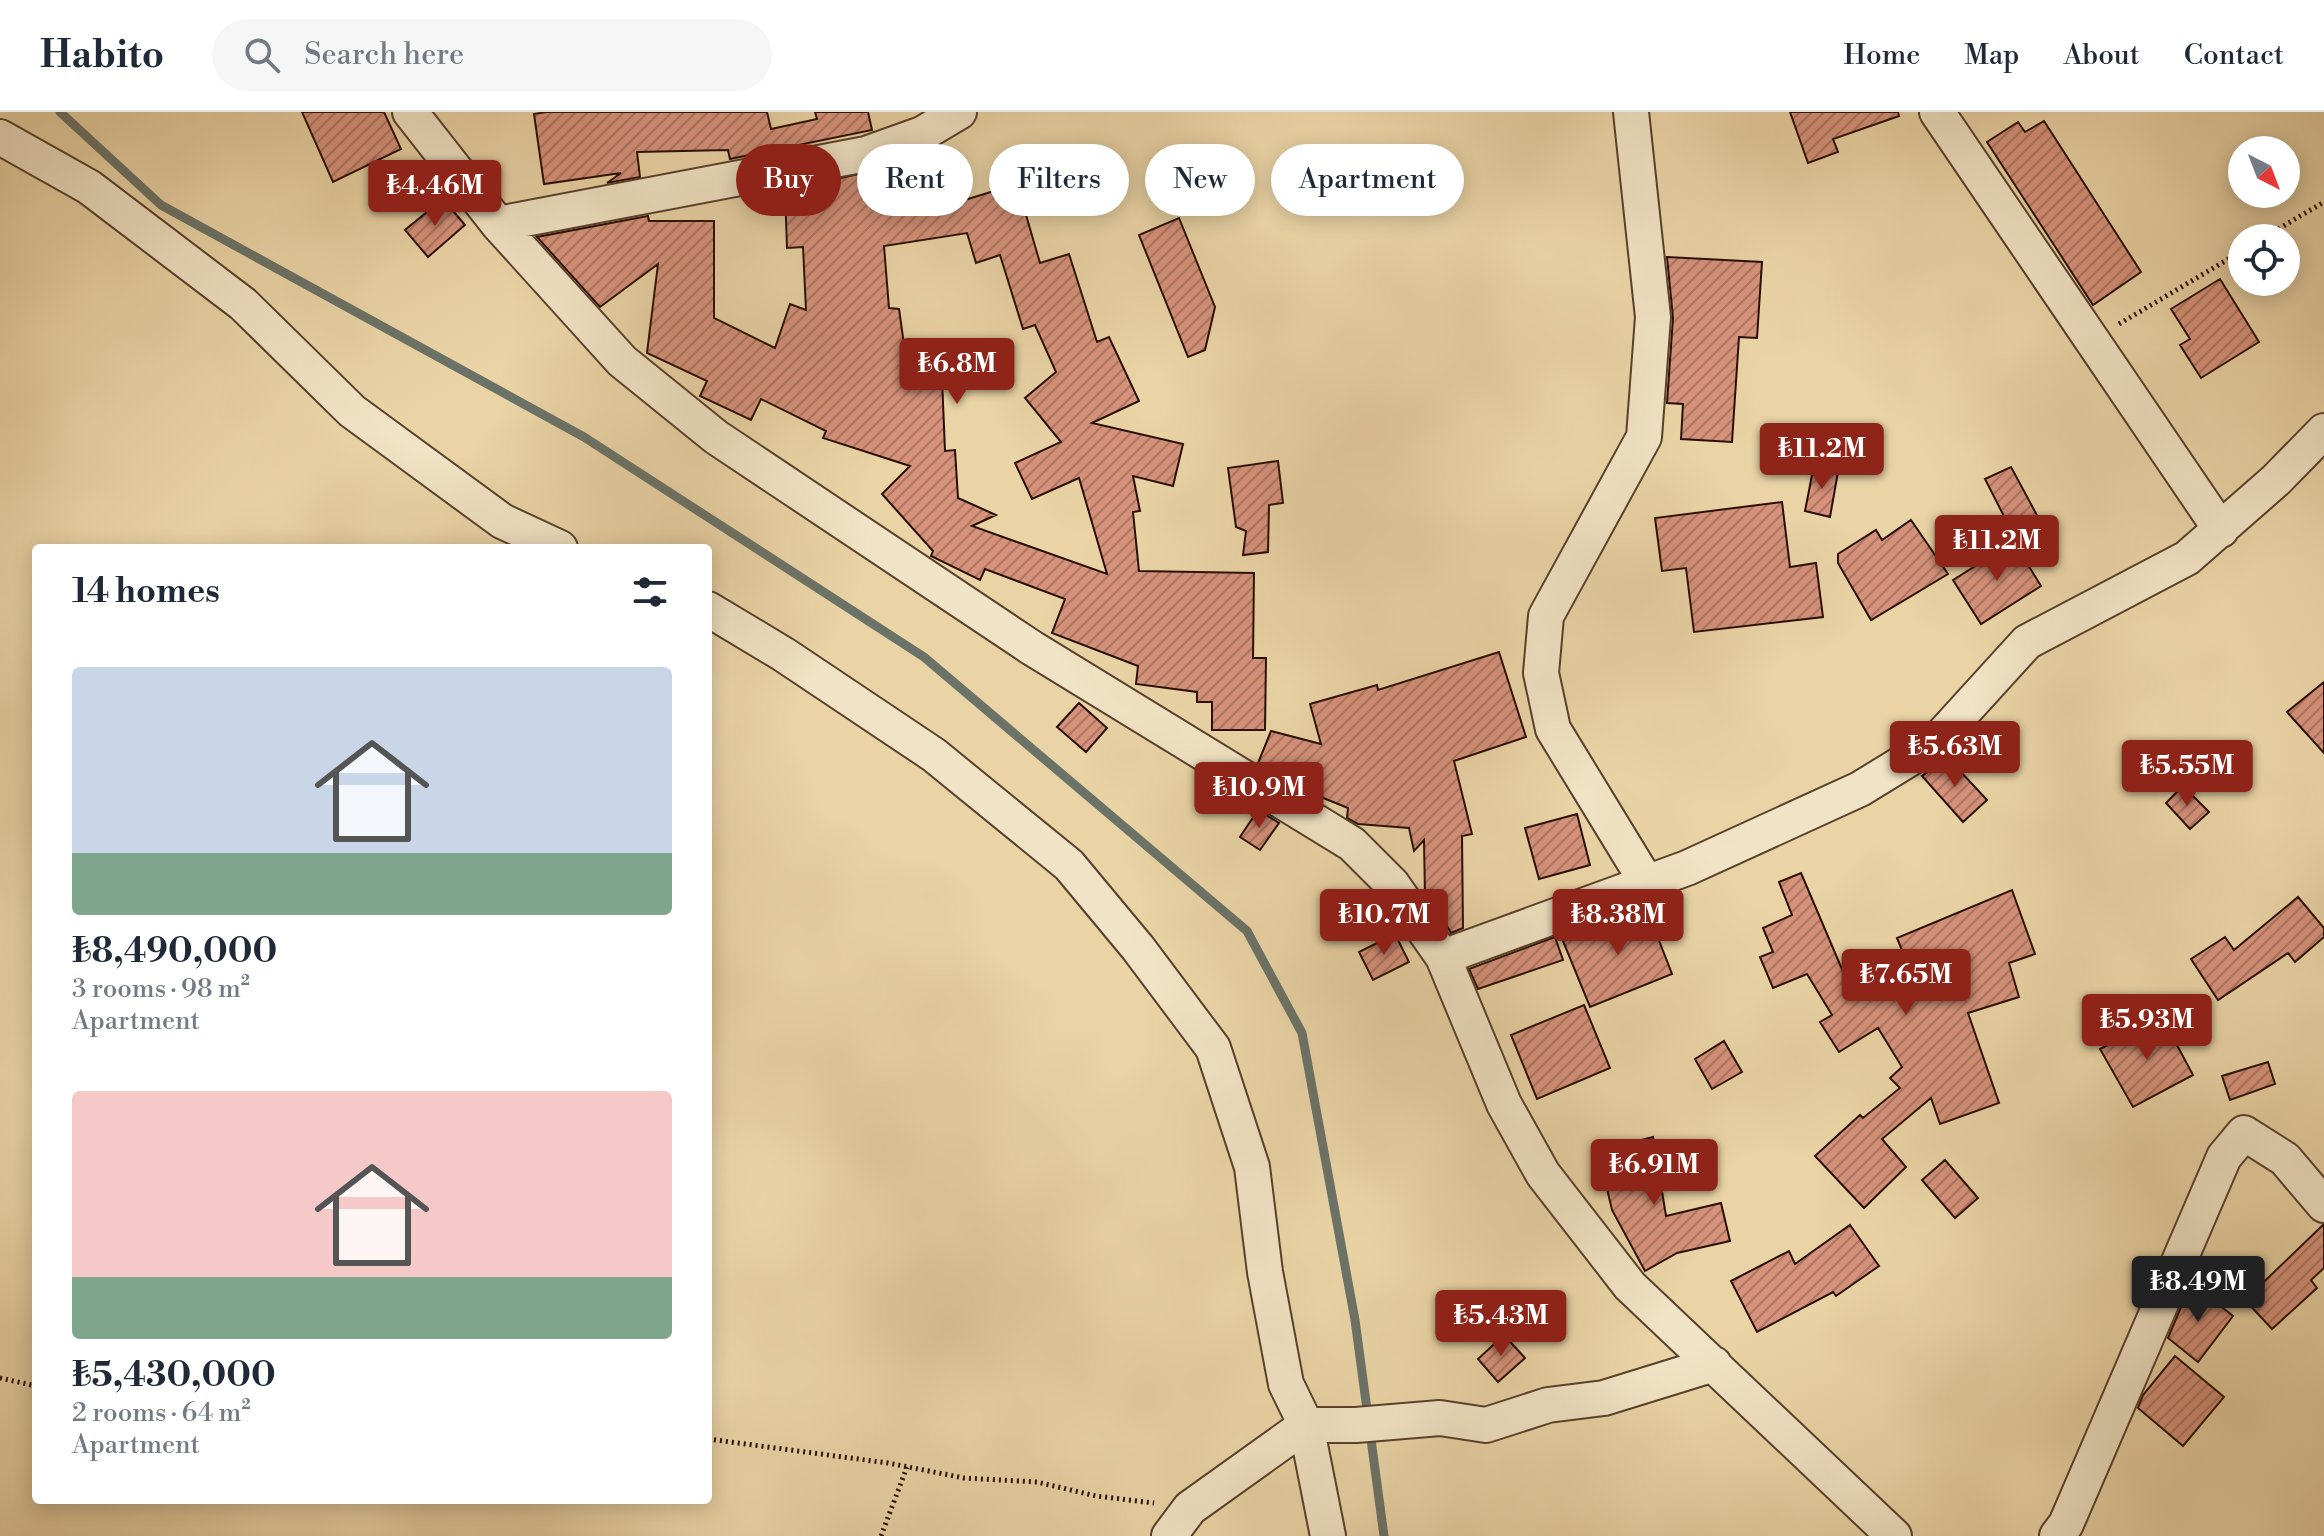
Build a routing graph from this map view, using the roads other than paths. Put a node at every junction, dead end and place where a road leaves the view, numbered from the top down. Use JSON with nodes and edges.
{"nodes":[{"id":1,"x":410,"y":112,"type":"edge"},
{"id":2,"x":959,"y":112,"type":"edge"},
{"id":3,"x":1631,"y":112,"type":"edge"},
{"id":4,"x":1937,"y":112,"type":"edge"},
{"id":5,"x":0,"y":137,"type":"edge"},
{"id":6,"x":498,"y":224,"type":"junction"},
{"id":7,"x":2324,"y":431,"type":"edge"},
{"id":8,"x":2221,"y":530,"type":"junction"},
{"id":9,"x":551,"y":544,"type":"edge"},
{"id":10,"x":712,"y":611,"type":"edge"},
{"id":11,"x":1647,"y":883,"type":"junction"},
{"id":12,"x":1443,"y":957,"type":"junction"},
{"id":13,"x":2324,"y":1205,"type":"edge"},
{"id":14,"x":1714,"y":1364,"type":"junction"},
{"id":15,"x":1306,"y":1425,"type":"junction"},
{"id":16,"x":1169,"y":1536,"type":"edge"},
{"id":17,"x":1328,"y":1536,"type":"edge"},
{"id":18,"x":1894,"y":1536,"type":"edge"},
{"id":19,"x":2057,"y":1536,"type":"edge"}],
"edges":[{"from":1,"to":6,"type":"street"},
{"from":2,"to":6,"type":"street"},
{"from":3,"to":11,"type":"street"},
{"from":4,"to":8,"type":"street"},
{"from":5,"to":9,"type":"street"},
{"from":6,"to":12,"type":"street"},
{"from":7,"to":8,"type":"street"},
{"from":8,"to":11,"type":"street"},
{"from":10,"to":15,"type":"street"},
{"from":11,"to":12,"type":"street"},
{"from":12,"to":14,"type":"street"},
{"from":13,"to":19,"type":"street"},
{"from":14,"to":15,"type":"street"},
{"from":14,"to":18,"type":"street"},
{"from":15,"to":16,"type":"street"},
{"from":15,"to":17,"type":"street"}]}
